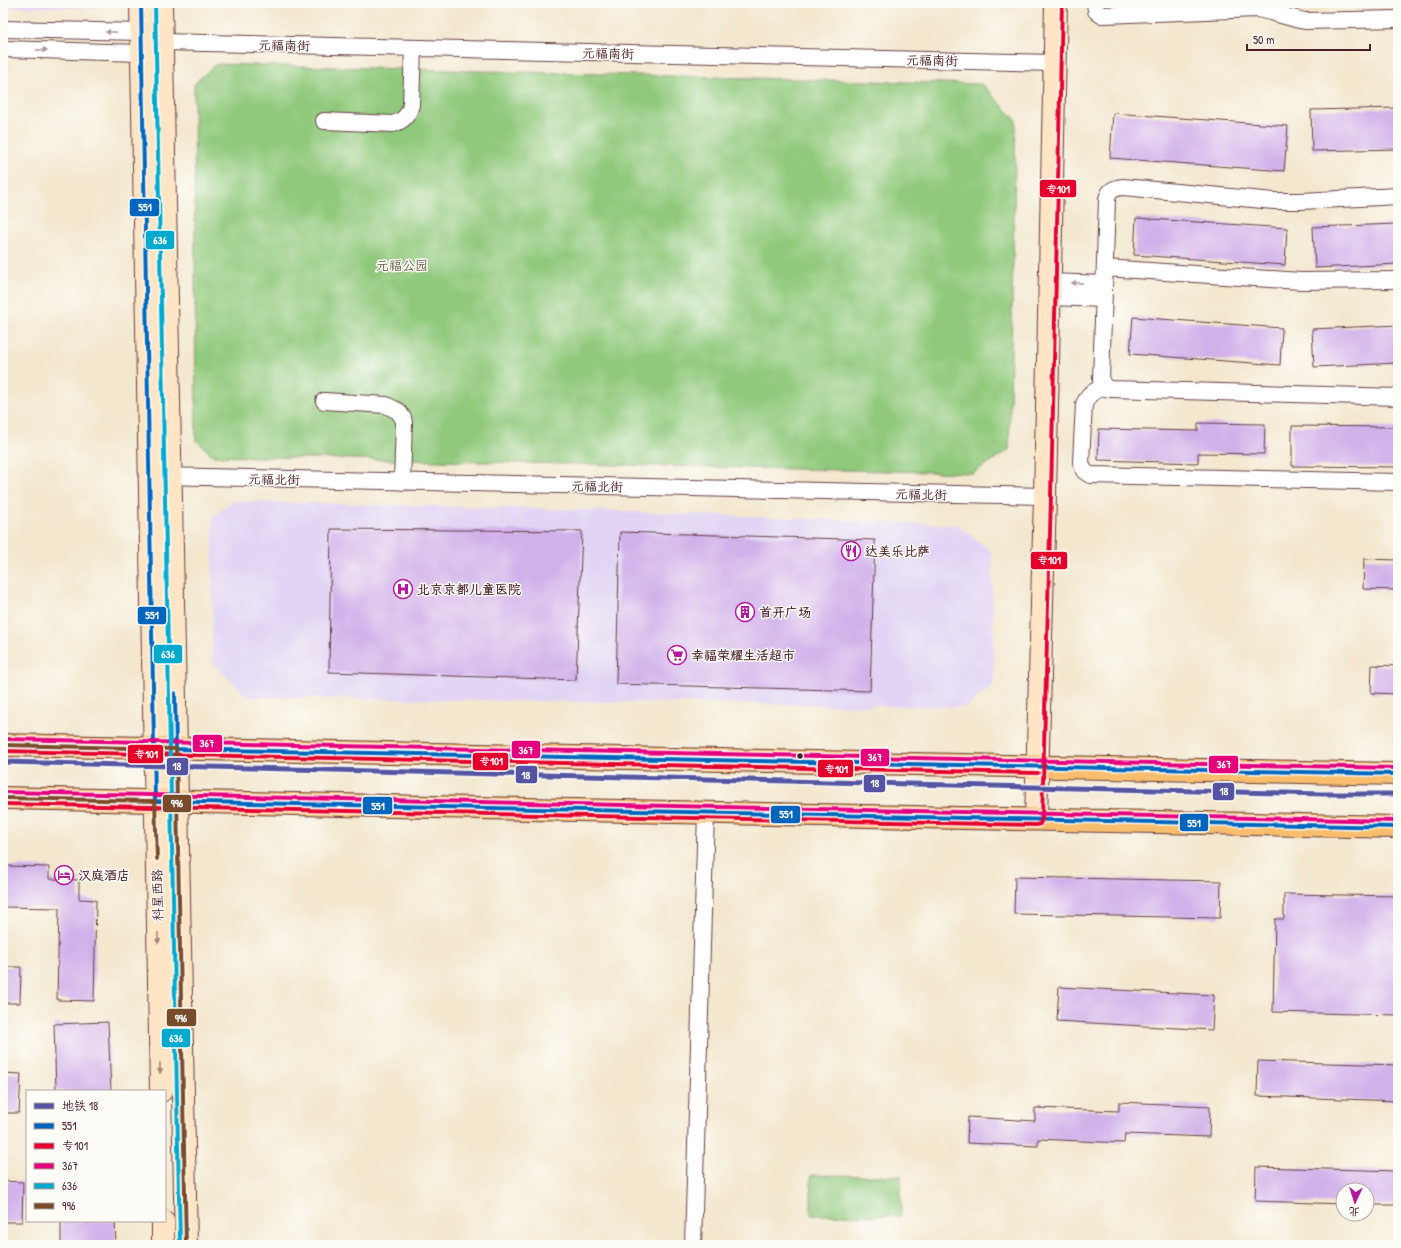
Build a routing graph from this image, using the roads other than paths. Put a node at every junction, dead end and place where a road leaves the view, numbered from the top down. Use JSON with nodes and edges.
{"nodes":[{"id":1,"x":141,"y":3,"type":"edge"},
{"id":2,"x":161,"y":3,"type":"edge"},
{"id":3,"x":1056,"y":3,"type":"edge"},
{"id":4,"x":1095,"y":3,"type":"edge"},
{"id":5,"x":1398,"y":19,"type":"edge"},
{"id":6,"x":3,"y":29,"type":"edge"},
{"id":7,"x":142,"y":42,"type":"junction"},
{"id":8,"x":162,"y":42,"type":"junction"},
{"id":9,"x":413,"y":48,"type":"junction"},
{"id":10,"x":3,"y":49,"type":"edge"},
{"id":11,"x":1054,"y":63,"type":"junction"},
{"id":12,"x":324,"y":121,"type":"dead end"},
{"id":13,"x":1398,"y":196,"type":"edge"},
{"id":14,"x":1398,"y":280,"type":"edge"},
{"id":15,"x":1104,"y":284,"type":"junction"},
{"id":16,"x":1050,"y":290,"type":"junction"},
{"id":17,"x":1103,"y":386,"type":"junction"},
{"id":18,"x":1398,"y":398,"type":"edge"},
{"id":19,"x":324,"y":401,"type":"dead end"},
{"id":20,"x":160,"y":476,"type":"junction"},
{"id":21,"x":402,"y":482,"type":"junction"},
{"id":22,"x":1398,"y":482,"type":"edge"},
{"id":23,"x":1045,"y":496,"type":"junction"},
{"id":24,"x":3,"y":745,"type":"edge"},
{"id":25,"x":154,"y":748,"type":"junction"},
{"id":26,"x":176,"y":749,"type":"junction"},
{"id":27,"x":1038,"y":767,"type":"junction"},
{"id":28,"x":1398,"y":774,"type":"edge"},
{"id":29,"x":3,"y":798,"type":"edge"},
{"id":30,"x":155,"y":801,"type":"junction"},
{"id":31,"x":177,"y":802,"type":"junction"},
{"id":32,"x":706,"y":812,"type":"junction"},
{"id":33,"x":1036,"y":819,"type":"junction"},
{"id":34,"x":1398,"y":827,"type":"edge"},
{"id":35,"x":161,"y":1090,"type":"edge"},
{"id":36,"x":163,"y":1222,"type":"edge"},
{"id":37,"x":163,"y":1245,"type":"edge"},
{"id":38,"x":186,"y":1245,"type":"edge"},
{"id":39,"x":693,"y":1245,"type":"edge"}],
"edges":[{"from":1,"to":7,"type":"street","name":"科星西路"},
{"from":2,"to":8,"type":"street","name":"科星西路"},
{"from":3,"to":11,"type":"street"},
{"from":4,"to":5,"type":"street"},
{"from":7,"to":6,"type":"street","name":"元福南街","one_way":true},
{"from":7,"to":8,"type":"street","name":"元福南街"},
{"from":10,"to":7,"type":"street","name":"元福南街","one_way":true},
{"from":7,"to":20,"type":"street","name":"科星西路"},
{"from":8,"to":9,"type":"street","name":"元福南街"},
{"from":8,"to":20,"type":"street","name":"科星西路"},
{"from":9,"to":11,"type":"street","name":"元福南街"},
{"from":9,"to":12,"type":"street"},
{"from":11,"to":16,"type":"street"},
{"from":13,"to":15,"type":"street"},
{"from":14,"to":15,"type":"street"},
{"from":15,"to":16,"type":"street"},
{"from":15,"to":17,"type":"street"},
{"from":16,"to":23,"type":"street"},
{"from":17,"to":18,"type":"street"},
{"from":17,"to":22,"type":"street"},
{"from":19,"to":21,"type":"street"},
{"from":20,"to":21,"type":"street","name":"元福北街"},
{"from":20,"to":25,"type":"street","name":"科星西路"},
{"from":20,"to":26,"type":"street","name":"科星西路"},
{"from":21,"to":23,"type":"street","name":"元福北街"},
{"from":23,"to":27,"type":"street"},
{"from":24,"to":25,"type":"main road"},
{"from":25,"to":26,"type":"main road"},
{"from":25,"to":30,"type":"street","name":"科星西路"},
{"from":26,"to":27,"type":"main road"},
{"from":26,"to":31,"type":"street","name":"科星西路"},
{"from":27,"to":28,"type":"main road"},
{"from":27,"to":33,"type":"street"},
{"from":29,"to":30,"type":"main road"},
{"from":30,"to":31,"type":"main road"},
{"from":30,"to":35,"type":"street","name":"科星西路","one_way":true},
{"from":31,"to":32,"type":"main road"},
{"from":31,"to":38,"type":"street","name":"科星西路"},
{"from":32,"to":33,"type":"main road"},
{"from":32,"to":39,"type":"street"},
{"from":33,"to":34,"type":"main road"},
{"from":36,"to":37,"type":"street"}]}
